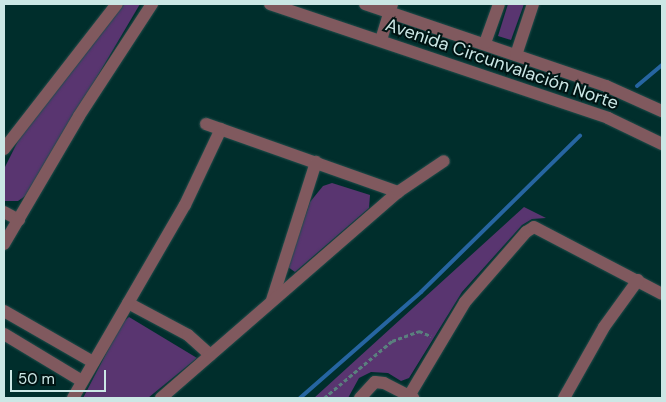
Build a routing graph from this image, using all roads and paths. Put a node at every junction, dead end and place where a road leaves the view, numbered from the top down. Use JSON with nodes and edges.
{"nodes":[{"id":1,"x":117,"y":4,"type":"edge"},
{"id":2,"x":152,"y":4,"type":"edge"},
{"id":3,"x":270,"y":4,"type":"edge"},
{"id":4,"x":365,"y":4,"type":"edge"},
{"id":5,"x":499,"y":4,"type":"edge"},
{"id":6,"x":533,"y":4,"type":"edge"},
{"id":7,"x":391,"y":8,"type":"edge"},
{"id":8,"x":381,"y":40,"type":"junction"},
{"id":9,"x":484,"y":43,"type":"junction"},
{"id":10,"x":516,"y":55,"type":"junction"},
{"id":11,"x":662,"y":111,"type":"edge"},
{"id":12,"x":206,"y":124,"type":"dead end"},
{"id":13,"x":221,"y":129,"type":"junction"},
{"id":14,"x":662,"y":144,"type":"edge"},
{"id":15,"x":4,"y":149,"type":"edge"},
{"id":16,"x":444,"y":161,"type":"dead end"},
{"id":17,"x":316,"y":162,"type":"junction"},
{"id":18,"x":398,"y":192,"type":"junction"},
{"id":19,"x":4,"y":212,"type":"edge"},
{"id":20,"x":19,"y":220,"type":"junction"},
{"id":21,"x":4,"y":244,"type":"edge"},
{"id":22,"x":638,"y":280,"type":"junction"},
{"id":23,"x":662,"y":294,"type":"edge"},
{"id":24,"x":272,"y":300,"type":"junction"},
{"id":25,"x":128,"y":304,"type":"junction"},
{"id":26,"x":4,"y":311,"type":"edge"},
{"id":27,"x":4,"y":334,"type":"edge"},
{"id":28,"x":441,"y":341,"type":"junction"},
{"id":29,"x":210,"y":355,"type":"junction"},
{"id":30,"x":93,"y":362,"type":"junction"},
{"id":31,"x":82,"y":380,"type":"junction"},
{"id":32,"x":411,"y":397,"type":"edge"},
{"id":33,"x":73,"y":398,"type":"edge"},
{"id":34,"x":161,"y":398,"type":"edge"},
{"id":35,"x":324,"y":398,"type":"edge"},
{"id":36,"x":360,"y":398,"type":"edge"},
{"id":37,"x":564,"y":398,"type":"edge"}],
"edges":[{"from":1,"to":15,"type":"street"},
{"from":2,"to":20,"type":"street"},
{"from":3,"to":8,"type":"street","name":"Avenida Circunvalación Norte"},
{"from":4,"to":7,"type":"street","name":"Avenida Circunvalación Norte"},
{"from":5,"to":9,"type":"street"},
{"from":6,"to":10,"type":"street"},
{"from":7,"to":8,"type":"street"},
{"from":7,"to":9,"type":"street","name":"Avenida Circunvalación Norte"},
{"from":8,"to":14,"type":"street","name":"Avenida Circunvalación Norte"},
{"from":9,"to":10,"type":"street","name":"Avenida Circunvalación Norte"},
{"from":10,"to":11,"type":"street","name":"Avenida Circunvalación Norte"},
{"from":12,"to":13,"type":"street"},
{"from":13,"to":17,"type":"street"},
{"from":13,"to":25,"type":"street"},
{"from":16,"to":18,"type":"street"},
{"from":17,"to":18,"type":"street"},
{"from":17,"to":24,"type":"street"},
{"from":18,"to":24,"type":"street"},
{"from":19,"to":20,"type":"street"},
{"from":20,"to":21,"type":"street"},
{"from":22,"to":23,"type":"street"},
{"from":22,"to":28,"type":"street"},
{"from":22,"to":37,"type":"street"},
{"from":24,"to":29,"type":"street"},
{"from":25,"to":29,"type":"street"},
{"from":25,"to":30,"type":"street"},
{"from":26,"to":30,"type":"street"},
{"from":27,"to":31,"type":"street"},
{"from":28,"to":32,"type":"street"},
{"from":28,"to":35,"type":"path"},
{"from":29,"to":34,"type":"street"},
{"from":30,"to":31,"type":"street"},
{"from":31,"to":33,"type":"street"},
{"from":32,"to":36,"type":"street"}]}
